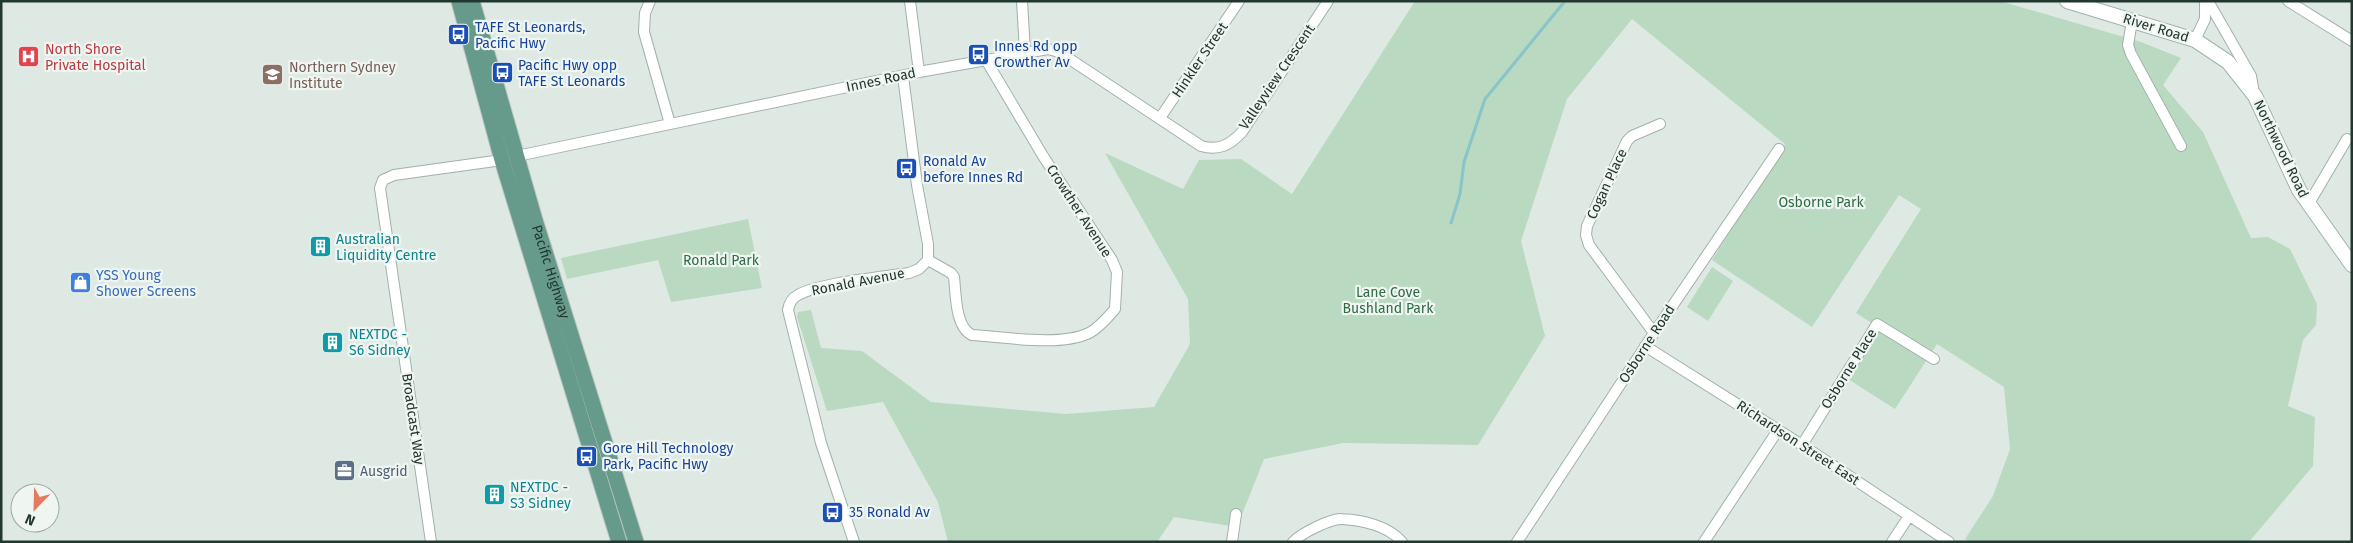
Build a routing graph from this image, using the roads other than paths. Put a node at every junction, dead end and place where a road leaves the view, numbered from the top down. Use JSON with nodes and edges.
{"nodes":[{"id":1,"x":459,"y":1,"type":"edge"},
{"id":2,"x":472,"y":1,"type":"edge"},
{"id":3,"x":650,"y":1,"type":"edge"},
{"id":4,"x":910,"y":1,"type":"edge"},
{"id":5,"x":1022,"y":1,"type":"edge"},
{"id":6,"x":1239,"y":1,"type":"edge"},
{"id":7,"x":1328,"y":1,"type":"edge"},
{"id":8,"x":2067,"y":1,"type":"edge"},
{"id":9,"x":2206,"y":1,"type":"edge"},
{"id":10,"x":2288,"y":1,"type":"edge"},
{"id":11,"x":2132,"y":21,"type":"junction"},
{"id":12,"x":2195,"y":40,"type":"junction"},
{"id":13,"x":2352,"y":41,"type":"edge"},
{"id":14,"x":1025,"y":52,"type":"junction"},
{"id":15,"x":986,"y":60,"type":"junction"},
{"id":16,"x":919,"y":72,"type":"junction"},
{"id":17,"x":903,"y":76,"type":"junction"},
{"id":18,"x":2255,"y":96,"type":"junction"},
{"id":19,"x":1160,"y":118,"type":"junction"},
{"id":20,"x":670,"y":124,"type":"junction"},
{"id":21,"x":1660,"y":124,"type":"dead end"},
{"id":22,"x":2347,"y":140,"type":"dead end"},
{"id":23,"x":2181,"y":146,"type":"dead end"},
{"id":24,"x":1221,"y":148,"type":"joint"},
{"id":25,"x":1779,"y":149,"type":"dead end"},
{"id":26,"x":510,"y":158,"type":"junction"},
{"id":27,"x":2308,"y":205,"type":"junction"},
{"id":28,"x":928,"y":260,"type":"junction"},
{"id":29,"x":2352,"y":265,"type":"edge"},
{"id":30,"x":1654,"y":333,"type":"junction"},
{"id":31,"x":1645,"y":346,"type":"junction"},
{"id":32,"x":1934,"y":359,"type":"dead end"},
{"id":33,"x":1778,"y":430,"type":"junction"},
{"id":34,"x":1802,"y":445,"type":"junction"},
{"id":35,"x":1236,"y":514,"type":"dead end"},
{"id":36,"x":1909,"y":516,"type":"junction"},
{"id":37,"x":430,"y":542,"type":"edge"},
{"id":38,"x":619,"y":542,"type":"edge"},
{"id":39,"x":636,"y":542,"type":"edge"},
{"id":40,"x":854,"y":542,"type":"edge"},
{"id":41,"x":1232,"y":542,"type":"edge"},
{"id":42,"x":1293,"y":542,"type":"edge"},
{"id":43,"x":1402,"y":542,"type":"edge"},
{"id":44,"x":1517,"y":542,"type":"edge"},
{"id":45,"x":1704,"y":542,"type":"edge"},
{"id":46,"x":1892,"y":542,"type":"edge"},
{"id":47,"x":1949,"y":542,"type":"edge"}],
"edges":[{"from":1,"to":26,"type":"main road","name":"Pacific Highway"},
{"from":2,"to":26,"type":"main road","name":"Pacific Highway"},
{"from":3,"to":20,"type":"street"},
{"from":4,"to":16,"type":"street"},
{"from":5,"to":14,"type":"street"},
{"from":6,"to":19,"type":"street","name":"Hinkler Street"},
{"from":7,"to":24,"type":"street","name":"Valleyview Crescent"},
{"from":8,"to":11,"type":"main road","name":"River Road"},
{"from":9,"to":12,"type":"street","name":"Northwood Road"},
{"from":9,"to":18,"type":"street","name":"Northwood Road"},
{"from":10,"to":13,"type":"street"},
{"from":11,"to":12,"type":"main road","name":"River Road"},
{"from":11,"to":23,"type":"street"},
{"from":12,"to":18,"type":"main road","name":"River Road"},
{"from":14,"to":15,"type":"street","name":"Innes Road"},
{"from":14,"to":19,"type":"street","name":"Innes Road"},
{"from":15,"to":16,"type":"street","name":"Innes Road"},
{"from":15,"to":28,"type":"street","name":"Crowther Avenue"},
{"from":16,"to":17,"type":"street","name":"Innes Road"},
{"from":17,"to":20,"type":"street","name":"Innes Road"},
{"from":17,"to":28,"type":"street"},
{"from":18,"to":27,"type":"main road","name":"Northwood Road"},
{"from":19,"to":24,"type":"street","name":"Innes Road"},
{"from":20,"to":26,"type":"street","name":"Innes Road"},
{"from":21,"to":30,"type":"street","name":"Cogan Place"},
{"from":22,"to":27,"type":"street"},
{"from":25,"to":30,"type":"street","name":"Osborne Road"},
{"from":26,"to":37,"type":"street","name":"Broadcast Way"},
{"from":26,"to":38,"type":"main road","name":"Pacific Highway"},
{"from":26,"to":39,"type":"main road","name":"Pacific Highway"},
{"from":27,"to":29,"type":"main road","name":"Northwood Road"},
{"from":28,"to":40,"type":"street","name":"Ronald Avenue"},
{"from":30,"to":31,"type":"street","name":"Osborne Road"},
{"from":31,"to":33,"type":"street","name":"Richardson Street East"},
{"from":31,"to":44,"type":"street","name":"Osborne Road"},
{"from":32,"to":34,"type":"street","name":"Osborne Place"},
{"from":33,"to":34,"type":"street","name":"Richardson Street East"},
{"from":33,"to":45,"type":"street"},
{"from":34,"to":36,"type":"street","name":"Richardson Street East"},
{"from":35,"to":41,"type":"street"},
{"from":36,"to":46,"type":"street"},
{"from":36,"to":47,"type":"street","name":"Richardson Street East"},
{"from":42,"to":43,"type":"street"}]}
